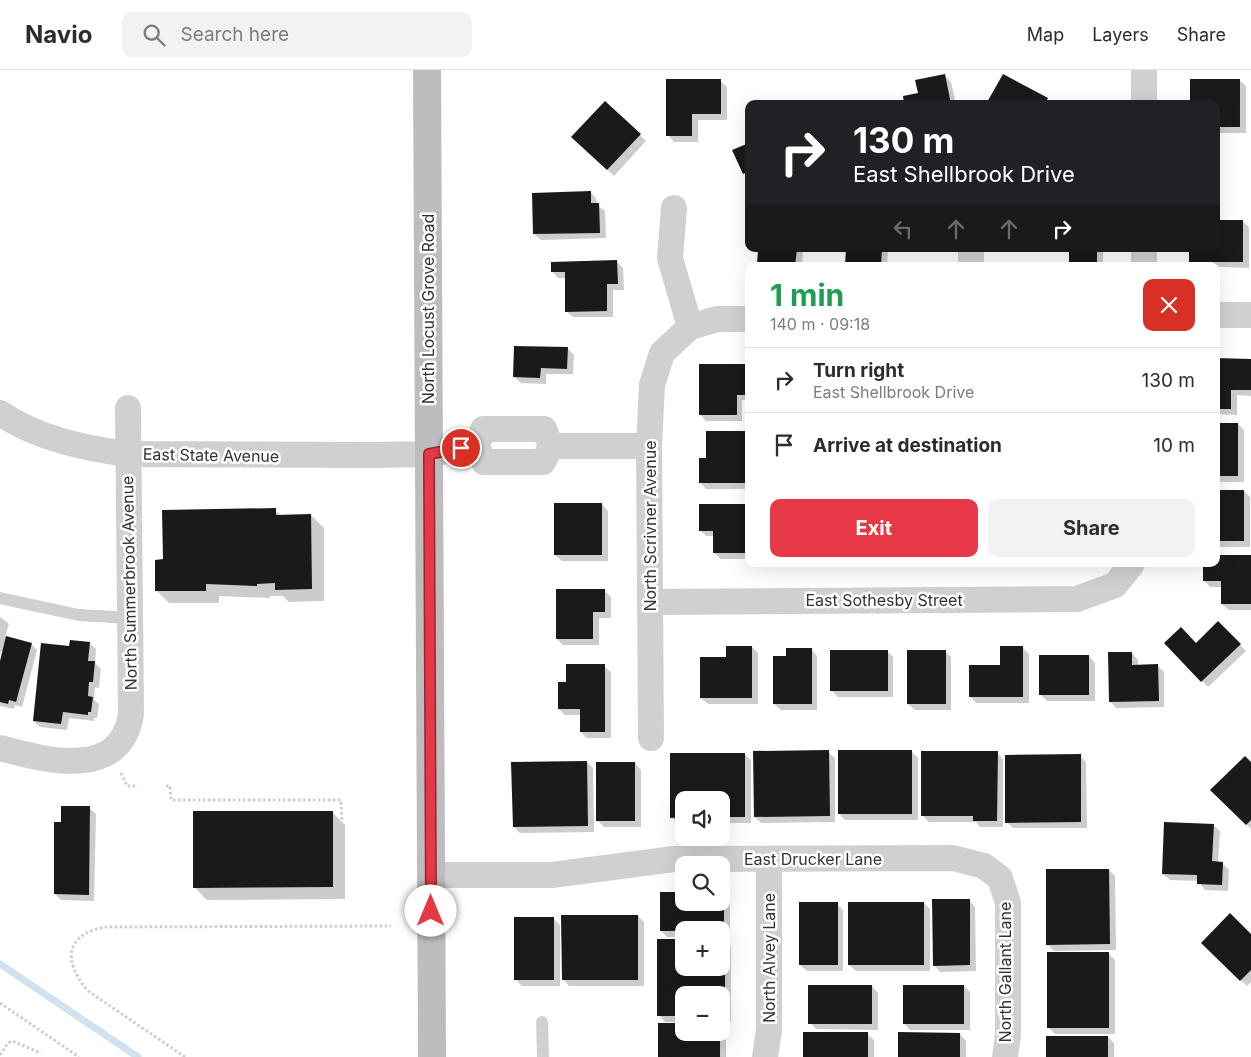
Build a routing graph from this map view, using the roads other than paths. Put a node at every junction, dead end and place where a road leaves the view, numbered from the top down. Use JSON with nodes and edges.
{"nodes":[{"id":1,"x":427,"y":70,"type":"edge"},
{"id":2,"x":1144,"y":70,"type":"edge"},
{"id":3,"x":1144,"y":100,"type":"edge"},
{"id":4,"x":674,"y":208,"type":"dead end"},
{"id":5,"x":1220,"y":315,"type":"edge"},
{"id":6,"x":1251,"y":315,"type":"edge"},
{"id":7,"x":745,"y":319,"type":"edge"},
{"id":8,"x":690,"y":326,"type":"junction"},
{"id":9,"x":128,"y":408,"type":"dead end"},
{"id":10,"x":0,"y":413,"type":"edge"},
{"id":11,"x":649,"y":446,"type":"junction"},
{"id":12,"x":127,"y":454,"type":"junction"},
{"id":13,"x":429,"y":454,"type":"junction"},
{"id":14,"x":1130,"y":567,"type":"edge"},
{"id":15,"x":0,"y":598,"type":"edge"},
{"id":16,"x":650,"y":602,"type":"junction"},
{"id":17,"x":130,"y":618,"type":"junction"},
{"id":18,"x":651,"y":738,"type":"dead end"},
{"id":19,"x":0,"y":748,"type":"edge"},
{"id":20,"x":769,"y":859,"type":"junction"},
{"id":21,"x":984,"y":866,"type":"joint"},
{"id":22,"x":431,"y":875,"type":"junction"},
{"id":23,"x":542,"y":1022,"type":"dead end"},
{"id":24,"x":432,"y":1057,"type":"edge"},
{"id":25,"x":543,"y":1057,"type":"edge"},
{"id":26,"x":765,"y":1057,"type":"edge"},
{"id":27,"x":1005,"y":1057,"type":"edge"}],
"edges":[{"from":1,"to":13,"type":"main road","name":"North Locust Grove Road"},
{"from":2,"to":3,"type":"street"},
{"from":4,"to":8,"type":"street"},
{"from":5,"to":6,"type":"street"},
{"from":7,"to":8,"type":"street"},
{"from":8,"to":11,"type":"street","name":"North Scrivner Avenue"},
{"from":9,"to":12,"type":"street","name":"North Summerbrook Avenue"},
{"from":10,"to":12,"type":"street","name":"East State Avenue"},
{"from":11,"to":13,"type":"street","name":"East State Avenue"},
{"from":11,"to":16,"type":"street","name":"North Scrivner Avenue"},
{"from":12,"to":13,"type":"street","name":"East State Avenue"},
{"from":12,"to":17,"type":"street","name":"North Summerbrook Avenue"},
{"from":13,"to":22,"type":"main road","name":"North Locust Grove Road"},
{"from":14,"to":16,"type":"street","name":"East Sothesby Street"},
{"from":15,"to":17,"type":"lane"},
{"from":16,"to":18,"type":"street","name":"North Scrivner Avenue"},
{"from":17,"to":19,"type":"street","name":"North Summerbrook Avenue"},
{"from":20,"to":21,"type":"street","name":"East Drucker Lane"},
{"from":20,"to":22,"type":"street","name":"East Drucker Lane"},
{"from":20,"to":26,"type":"street","name":"North Alvey Lane"},
{"from":21,"to":27,"type":"street","name":"North Gallant Lane"},
{"from":22,"to":24,"type":"main road","name":"North Locust Grove Road"},
{"from":23,"to":25,"type":"lane"}]}
